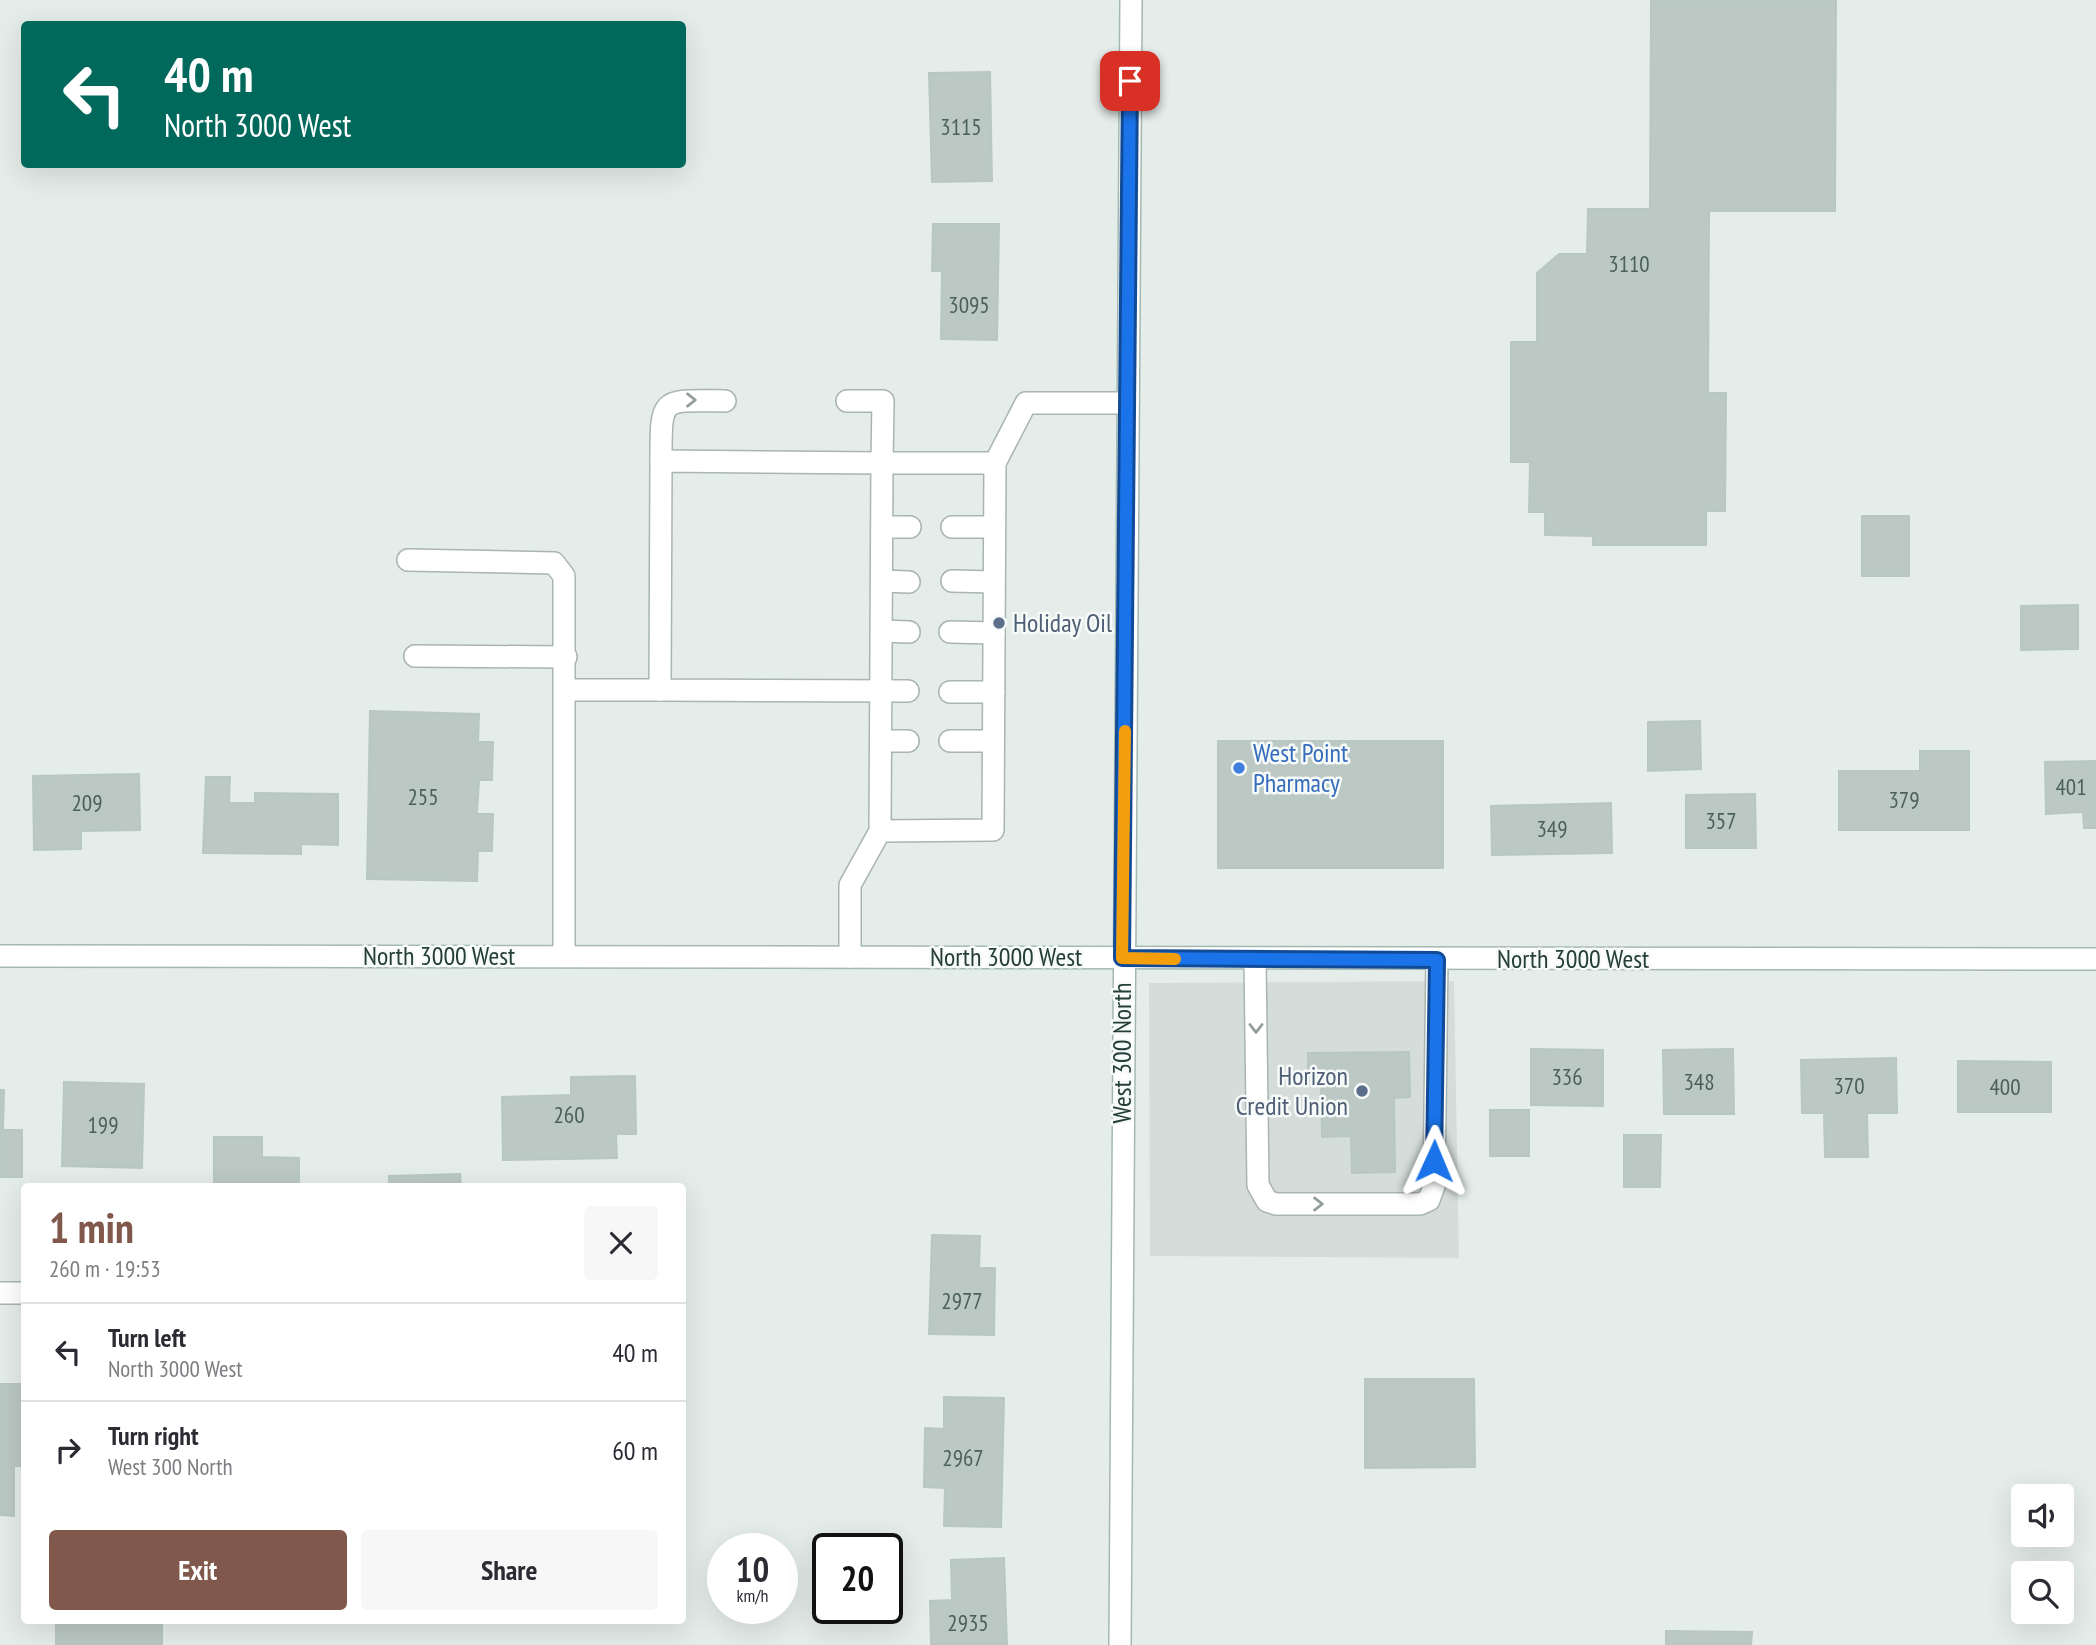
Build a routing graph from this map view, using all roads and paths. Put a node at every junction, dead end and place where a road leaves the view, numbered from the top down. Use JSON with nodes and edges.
{"nodes":[{"id":1,"x":1131,"y":0,"type":"edge"},
{"id":2,"x":724,"y":401,"type":"dead end"},
{"id":3,"x":847,"y":401,"type":"dead end"},
{"id":4,"x":1128,"y":403,"type":"junction"},
{"id":5,"x":661,"y":461,"type":"junction"},
{"id":6,"x":882,"y":463,"type":"junction"},
{"id":7,"x":995,"y":463,"type":"junction"},
{"id":8,"x":882,"y":527,"type":"junction"},
{"id":9,"x":910,"y":527,"type":"dead end"},
{"id":10,"x":952,"y":527,"type":"dead end"},
{"id":11,"x":994,"y":527,"type":"junction"},
{"id":12,"x":408,"y":561,"type":"dead end"},
{"id":13,"x":882,"y":581,"type":"junction"},
{"id":14,"x":952,"y":581,"type":"dead end"},
{"id":15,"x":909,"y":582,"type":"dead end"},
{"id":16,"x":994,"y":582,"type":"junction"},
{"id":17,"x":882,"y":631,"type":"junction"},
{"id":18,"x":908,"y":632,"type":"dead end"},
{"id":19,"x":950,"y":632,"type":"dead end"},
{"id":20,"x":994,"y":633,"type":"junction"},
{"id":21,"x":415,"y":656,"type":"dead end"},
{"id":22,"x":566,"y":657,"type":"junction"},
{"id":23,"x":566,"y":690,"type":"junction"},
{"id":24,"x":660,"y":690,"type":"junction"},
{"id":25,"x":881,"y":691,"type":"junction"},
{"id":26,"x":908,"y":691,"type":"dead end"},
{"id":27,"x":950,"y":692,"type":"dead end"},
{"id":28,"x":994,"y":692,"type":"junction"},
{"id":29,"x":881,"y":741,"type":"junction"},
{"id":30,"x":908,"y":741,"type":"dead end"},
{"id":31,"x":950,"y":741,"type":"dead end"},
{"id":32,"x":993,"y":741,"type":"junction"},
{"id":33,"x":880,"y":831,"type":"junction"},
{"id":34,"x":0,"y":956,"type":"edge"},
{"id":35,"x":564,"y":956,"type":"junction"},
{"id":36,"x":850,"y":957,"type":"junction"},
{"id":37,"x":1122,"y":958,"type":"junction"},
{"id":38,"x":2096,"y":959,"type":"edge"},
{"id":39,"x":1255,"y":960,"type":"junction"},
{"id":40,"x":1437,"y":960,"type":"junction"},
{"id":41,"x":0,"y":1293,"type":"edge"},
{"id":42,"x":21,"y":1293,"type":"edge"},
{"id":43,"x":1119,"y":1645,"type":"edge"}],
"edges":[{"from":1,"to":4,"type":"main road","name":"West 300 North"},
{"from":5,"to":2,"type":"main road","one_way":true},
{"from":3,"to":6,"type":"main road"},
{"from":4,"to":7,"type":"main road"},
{"from":4,"to":37,"type":"main road","name":"West 300 North"},
{"from":5,"to":6,"type":"main road"},
{"from":5,"to":24,"type":"main road"},
{"from":6,"to":7,"type":"main road"},
{"from":6,"to":8,"type":"main road"},
{"from":7,"to":11,"type":"main road"},
{"from":8,"to":9,"type":"main road"},
{"from":8,"to":13,"type":"main road"},
{"from":10,"to":11,"type":"main road"},
{"from":11,"to":16,"type":"main road"},
{"from":12,"to":22,"type":"main road"},
{"from":13,"to":15,"type":"main road"},
{"from":13,"to":17,"type":"main road"},
{"from":14,"to":16,"type":"main road"},
{"from":16,"to":20,"type":"main road"},
{"from":17,"to":18,"type":"main road"},
{"from":17,"to":25,"type":"main road"},
{"from":19,"to":20,"type":"main road"},
{"from":20,"to":28,"type":"main road"},
{"from":21,"to":22,"type":"main road"},
{"from":22,"to":23,"type":"main road"},
{"from":23,"to":24,"type":"main road"},
{"from":23,"to":35,"type":"main road"},
{"from":24,"to":25,"type":"main road"},
{"from":25,"to":26,"type":"main road"},
{"from":25,"to":29,"type":"main road"},
{"from":27,"to":28,"type":"main road"},
{"from":28,"to":32,"type":"main road"},
{"from":29,"to":30,"type":"main road"},
{"from":29,"to":33,"type":"main road"},
{"from":31,"to":32,"type":"main road"},
{"from":32,"to":33,"type":"main road"},
{"from":33,"to":36,"type":"main road"},
{"from":34,"to":35,"type":"main road","name":"North 3000 West"},
{"from":35,"to":36,"type":"main road","name":"North 3000 West"},
{"from":36,"to":37,"type":"main road","name":"North 3000 West"},
{"from":37,"to":39,"type":"main road","name":"North 3000 West"},
{"from":37,"to":43,"type":"main road","name":"West 300 North"},
{"from":38,"to":40,"type":"main road","name":"North 3000 West"},
{"from":39,"to":40,"type":"main road","name":"North 3000 West"},
{"from":39,"to":40,"type":"main road","one_way":true},
{"from":41,"to":42,"type":"main road"}]}
